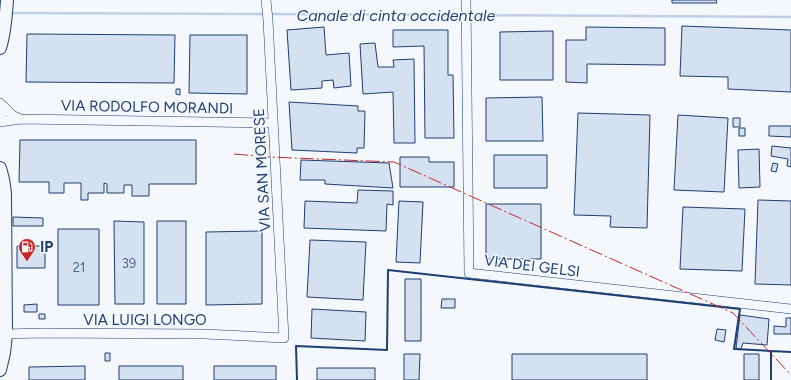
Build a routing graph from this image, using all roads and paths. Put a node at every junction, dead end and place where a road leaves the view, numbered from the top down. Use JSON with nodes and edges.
{"nodes":[{"id":1,"x":7,"y":0,"type":"edge"},
{"id":2,"x":466,"y":0,"type":"edge"},
{"id":3,"x":266,"y":2,"type":"edge"},
{"id":4,"x":0,"y":48,"type":"edge"},
{"id":5,"x":0,"y":104,"type":"edge"},
{"id":6,"x":0,"y":116,"type":"edge"},
{"id":7,"x":21,"y":119,"type":"junction"},
{"id":8,"x":0,"y":122,"type":"edge"},
{"id":9,"x":273,"y":123,"type":"junction"},
{"id":10,"x":0,"y":168,"type":"edge"},
{"id":11,"x":791,"y":309,"type":"edge"},
{"id":12,"x":4,"y":329,"type":"edge"},
{"id":13,"x":284,"y":338,"type":"joint"},
{"id":14,"x":0,"y":370,"type":"edge"}],
"edges":[{"from":1,"to":4,"type":"main road"},
{"from":2,"to":11,"type":"street","name":"VIA DEI GELSI"},
{"from":3,"to":9,"type":"street","name":"VIA SAN MORESE"},
{"from":5,"to":6,"type":"main road"},
{"from":5,"to":7,"type":"street"},
{"from":7,"to":8,"type":"street","name":"VIA RODOLFO MORANDI"},
{"from":7,"to":9,"type":"street","name":"VIA RODOLFO MORANDI"},
{"from":9,"to":13,"type":"street","name":"VIA SAN MORESE"},
{"from":10,"to":12,"type":"main road"},
{"from":12,"to":13,"type":"street","name":"VIA LUIGI LONGO"},
{"from":12,"to":14,"type":"main road"}]}
